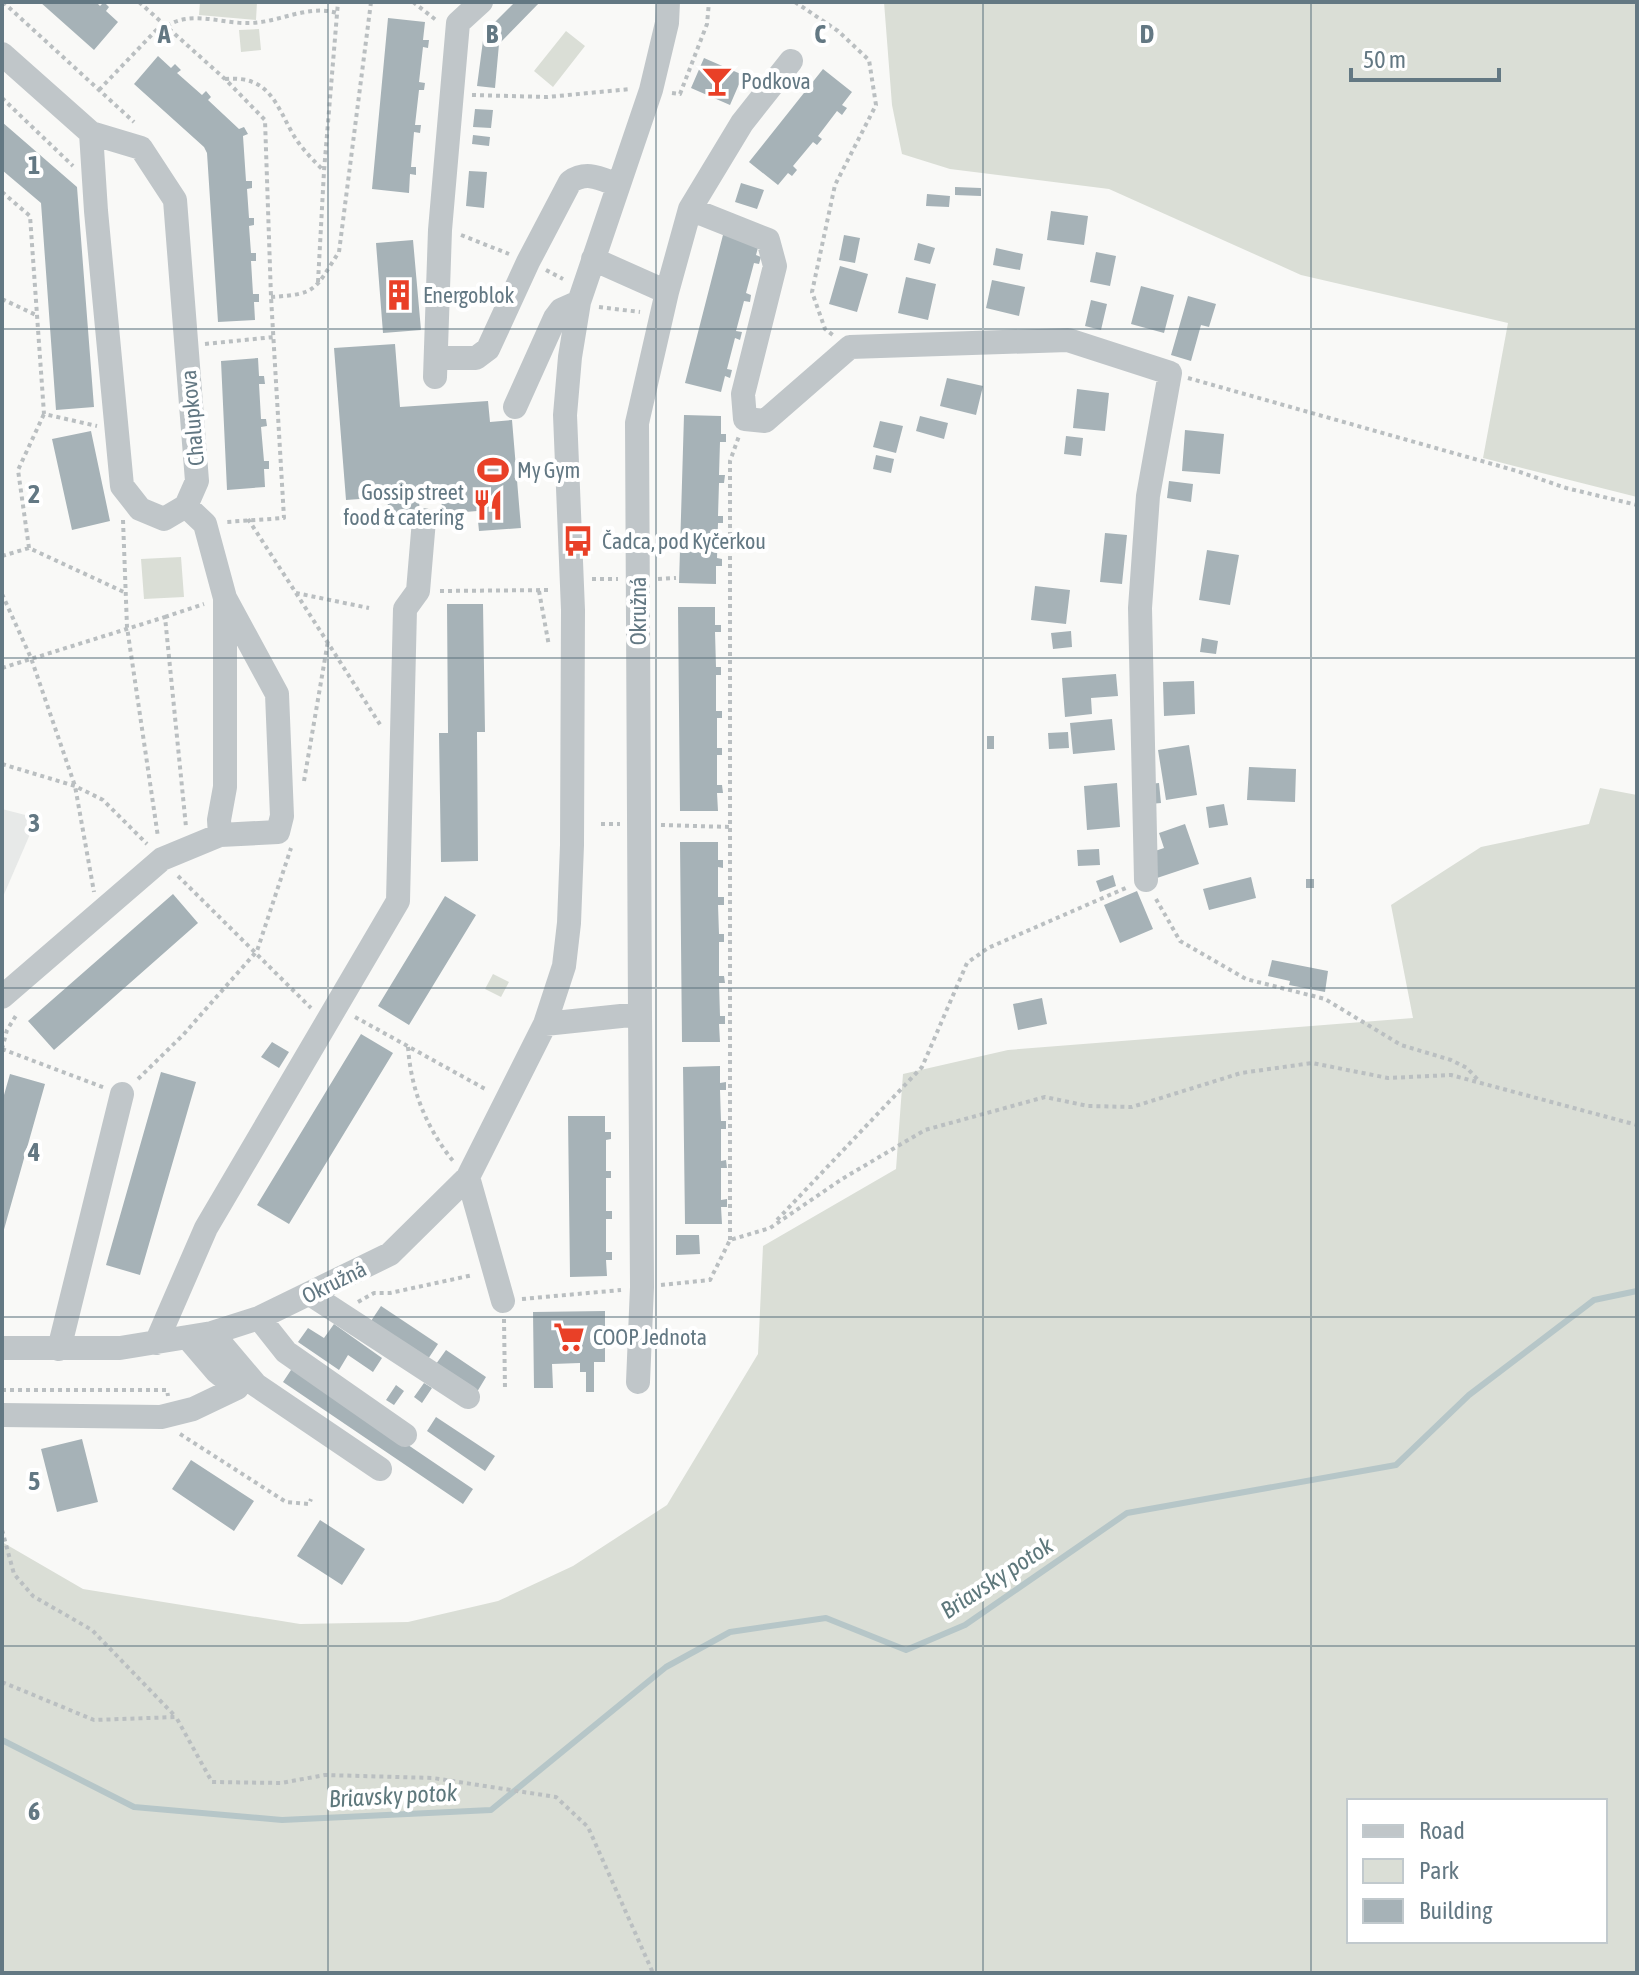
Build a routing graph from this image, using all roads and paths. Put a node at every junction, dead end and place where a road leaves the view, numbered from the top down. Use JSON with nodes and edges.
{"nodes":[{"id":1,"x":3,"y":2,"type":"edge"},
{"id":2,"x":139,"y":2,"type":"edge"},
{"id":3,"x":338,"y":2,"type":"edge"},
{"id":4,"x":371,"y":2,"type":"edge"},
{"id":5,"x":413,"y":2,"type":"edge"},
{"id":6,"x":481,"y":2,"type":"edge"},
{"id":7,"x":668,"y":2,"type":"edge"},
{"id":8,"x":709,"y":2,"type":"edge"},
{"id":9,"x":795,"y":2,"type":"edge"},
{"id":10,"x":337,"y":13,"type":"junction"},
{"id":11,"x":437,"y":20,"type":"dead end"},
{"id":12,"x":165,"y":25,"type":"junction"},
{"id":13,"x":2,"y":54,"type":"edge"},
{"id":14,"x":791,"y":61,"type":"dead end"},
{"id":15,"x":225,"y":79,"type":"junction"},
{"id":16,"x":99,"y":90,"type":"junction"},
{"id":17,"x":651,"y":90,"type":"junction"},
{"id":18,"x":468,"y":95,"type":"dead end"},
{"id":19,"x":2,"y":98,"type":"edge"},
{"id":20,"x":134,"y":122,"type":"dead end"},
{"id":21,"x":91,"y":133,"type":"junction"},
{"id":22,"x":324,"y":171,"type":"junction"},
{"id":23,"x":618,"y":185,"type":"junction"},
{"id":24,"x":96,"y":188,"type":"junction"},
{"id":25,"x":2,"y":192,"type":"edge"},
{"id":26,"x":690,"y":209,"type":"junction"},
{"id":27,"x":440,"y":230,"type":"junction"},
{"id":28,"x":593,"y":259,"type":"junction"},
{"id":29,"x":528,"y":262,"type":"junction"},
{"id":30,"x":318,"y":284,"type":"junction"},
{"id":31,"x":271,"y":297,"type":"junction"},
{"id":32,"x":583,"y":297,"type":"junction"},
{"id":33,"x":2,"y":299,"type":"edge"},
{"id":34,"x":665,"y":304,"type":"junction"},
{"id":35,"x":37,"y":316,"type":"junction"},
{"id":36,"x":274,"y":337,"type":"junction"},
{"id":37,"x":187,"y":346,"type":"junction"},
{"id":38,"x":850,"y":347,"type":"junction"},
{"id":39,"x":1170,"y":373,"type":"junction"},
{"id":40,"x":515,"y":407,"type":"dead end"},
{"id":41,"x":44,"y":414,"type":"junction"},
{"id":42,"x":745,"y":419,"type":"junction"},
{"id":43,"x":117,"y":431,"type":"junction"},
{"id":44,"x":122,"y":486,"type":"junction"},
{"id":45,"x":1637,"y":505,"type":"edge"},
{"id":46,"x":186,"y":506,"type":"junction"},
{"id":47,"x":248,"y":519,"type":"junction"},
{"id":48,"x":424,"y":520,"type":"dead end"},
{"id":49,"x":205,"y":524,"type":"junction"},
{"id":50,"x":29,"y":548,"type":"junction"},
{"id":51,"x":2,"y":556,"type":"edge"},
{"id":52,"x":571,"y":589,"type":"junction"},
{"id":53,"x":418,"y":591,"type":"junction"},
{"id":54,"x":539,"y":591,"type":"junction"},
{"id":55,"x":126,"y":593,"type":"junction"},
{"id":56,"x":296,"y":593,"type":"junction"},
{"id":57,"x":2,"y":594,"type":"edge"},
{"id":58,"x":214,"y":601,"type":"junction"},
{"id":59,"x":369,"y":608,"type":"dead end"},
{"id":60,"x":165,"y":617,"type":"junction"},
{"id":61,"x":127,"y":627,"type":"junction"},
{"id":62,"x":328,"y":641,"type":"junction"},
{"id":63,"x":549,"y":646,"type":"dead end"},
{"id":64,"x":31,"y":658,"type":"junction"},
{"id":65,"x":2,"y":668,"type":"edge"},
{"id":66,"x":377,"y":722,"type":"dead end"},
{"id":67,"x":2,"y":764,"type":"edge"},
{"id":68,"x":75,"y":786,"type":"junction"},
{"id":69,"x":302,"y":788,"type":"dead end"},
{"id":70,"x":601,"y":824,"type":"dead end"},
{"id":71,"x":639,"y":824,"type":"junction"},
{"id":72,"x":730,"y":827,"type":"junction"},
{"id":73,"x":186,"y":830,"type":"dead end"},
{"id":74,"x":220,"y":835,"type":"junction"},
{"id":75,"x":292,"y":846,"type":"dead end"},
{"id":76,"x":162,"y":859,"type":"junction"},
{"id":77,"x":1146,"y":880,"type":"junction"},
{"id":78,"x":95,"y":897,"type":"dead end"},
{"id":79,"x":257,"y":951,"type":"junction"},
{"id":80,"x":2,"y":997,"type":"edge"},
{"id":81,"x":312,"y":1008,"type":"dead end"},
{"id":82,"x":640,"y":1014,"type":"junction"},
{"id":83,"x":354,"y":1016,"type":"dead end"},
{"id":84,"x":545,"y":1024,"type":"junction"},
{"id":85,"x":408,"y":1047,"type":"junction"},
{"id":86,"x":2,"y":1049,"type":"edge"},
{"id":87,"x":1482,"y":1083,"type":"junction"},
{"id":88,"x":493,"y":1093,"type":"dead end"},
{"id":89,"x":122,"y":1094,"type":"junction"},
{"id":90,"x":1637,"y":1125,"type":"edge"},
{"id":91,"x":468,"y":1177,"type":"junction"},
{"id":92,"x":770,"y":1228,"type":"junction"},
{"id":93,"x":730,"y":1240,"type":"junction"},
{"id":94,"x":494,"y":1269,"type":"junction"},
{"id":95,"x":642,"y":1287,"type":"junction"},
{"id":96,"x":310,"y":1294,"type":"junction"},
{"id":97,"x":503,"y":1301,"type":"junction"},
{"id":98,"x":344,"y":1316,"type":"junction"},
{"id":99,"x":259,"y":1318,"type":"junction"},
{"id":100,"x":212,"y":1333,"type":"junction"},
{"id":101,"x":187,"y":1337,"type":"junction"},
{"id":102,"x":156,"y":1343,"type":"junction"},
{"id":103,"x":2,"y":1348,"type":"edge"},
{"id":104,"x":59,"y":1349,"type":"junction"},
{"id":105,"x":638,"y":1382,"type":"dead end"},
{"id":106,"x":505,"y":1389,"type":"dead end"},
{"id":107,"x":468,"y":1397,"type":"dead end"},
{"id":108,"x":2,"y":1415,"type":"edge"},
{"id":109,"x":405,"y":1435,"type":"dead end"},
{"id":110,"x":380,"y":1469,"type":"dead end"},
{"id":111,"x":2,"y":1530,"type":"edge"},
{"id":112,"x":2,"y":1682,"type":"edge"},
{"id":113,"x":176,"y":1717,"type":"junction"},
{"id":114,"x":653,"y":1973,"type":"edge"}],
"edges":[{"from":1,"to":16,"type":"path"},
{"from":2,"to":12,"type":"path"},
{"from":3,"to":10,"type":"path"},
{"from":4,"to":30,"type":"path"},
{"from":5,"to":11,"type":"path"},
{"from":6,"to":27,"type":"street"},
{"from":7,"to":17,"type":"street","name":"Okružná"},
{"from":8,"to":17,"type":"path"},
{"from":9,"to":38,"type":"path"},
{"from":10,"to":12,"type":"path"},
{"from":10,"to":22,"type":"path"},
{"from":12,"to":15,"type":"path"},
{"from":12,"to":16,"type":"path"},
{"from":13,"to":21,"type":"street","name":"Chalupkova"},
{"from":14,"to":26,"type":"street","name":"Okružná"},
{"from":15,"to":22,"type":"path"},
{"from":15,"to":31,"type":"path"},
{"from":16,"to":20,"type":"path"},
{"from":17,"to":18,"type":"path"},
{"from":17,"to":23,"type":"street","name":"Okružná"},
{"from":19,"to":24,"type":"path"},
{"from":21,"to":24,"type":"street"},
{"from":21,"to":37,"type":"street","name":"Chalupkova"},
{"from":22,"to":30,"type":"path"},
{"from":23,"to":28,"type":"street","name":"Okružná"},
{"from":23,"to":29,"type":"street"},
{"from":24,"to":43,"type":"street"},
{"from":25,"to":35,"type":"path"},
{"from":26,"to":34,"type":"street","name":"Okružná"},
{"from":26,"to":42,"type":"street"},
{"from":27,"to":29,"type":"path"},
{"from":27,"to":29,"type":"street"},
{"from":28,"to":32,"type":"street","name":"Okružná"},
{"from":28,"to":34,"type":"street"},
{"from":29,"to":32,"type":"path"},
{"from":30,"to":31,"type":"path"},
{"from":31,"to":36,"type":"path"},
{"from":32,"to":34,"type":"path"},
{"from":32,"to":40,"type":"street"},
{"from":32,"to":52,"type":"street","name":"Okružná"},
{"from":33,"to":35,"type":"path"},
{"from":34,"to":71,"type":"street","name":"Okružná"},
{"from":35,"to":41,"type":"path"},
{"from":36,"to":37,"type":"path"},
{"from":36,"to":47,"type":"path"},
{"from":37,"to":46,"type":"street","name":"Chalupkova"},
{"from":38,"to":39,"type":"street"},
{"from":38,"to":42,"type":"street"},
{"from":39,"to":45,"type":"path"},
{"from":39,"to":77,"type":"street"},
{"from":41,"to":43,"type":"path"},
{"from":41,"to":50,"type":"path"},
{"from":42,"to":72,"type":"path"},
{"from":43,"to":44,"type":"street"},
{"from":44,"to":46,"type":"street"},
{"from":44,"to":55,"type":"path"},
{"from":46,"to":49,"type":"street"},
{"from":47,"to":49,"type":"path"},
{"from":47,"to":56,"type":"path"},
{"from":48,"to":53,"type":"street"},
{"from":49,"to":58,"type":"street"},
{"from":50,"to":51,"type":"path"},
{"from":50,"to":55,"type":"path"},
{"from":52,"to":54,"type":"path"},
{"from":52,"to":84,"type":"street","name":"Okružná"},
{"from":53,"to":54,"type":"path"},
{"from":53,"to":102,"type":"street"},
{"from":54,"to":63,"type":"path"},
{"from":55,"to":61,"type":"path"},
{"from":56,"to":59,"type":"path"},
{"from":56,"to":62,"type":"path"},
{"from":57,"to":64,"type":"path"},
{"from":58,"to":60,"type":"path"},
{"from":58,"to":74,"type":"street"},
{"from":58,"to":74,"type":"street"},
{"from":60,"to":61,"type":"path"},
{"from":60,"to":73,"type":"path"},
{"from":61,"to":64,"type":"path"},
{"from":61,"to":76,"type":"path"},
{"from":62,"to":66,"type":"path"},
{"from":62,"to":69,"type":"path"},
{"from":64,"to":65,"type":"path"},
{"from":64,"to":68,"type":"path"},
{"from":67,"to":68,"type":"path"},
{"from":68,"to":76,"type":"path"},
{"from":68,"to":78,"type":"path"},
{"from":70,"to":71,"type":"path"},
{"from":71,"to":72,"type":"path"},
{"from":71,"to":82,"type":"street","name":"Okružná"},
{"from":72,"to":93,"type":"path"},
{"from":74,"to":76,"type":"street"},
{"from":75,"to":79,"type":"path"},
{"from":76,"to":79,"type":"path"},
{"from":76,"to":80,"type":"street"},
{"from":77,"to":87,"type":"path"},
{"from":77,"to":92,"type":"path"},
{"from":79,"to":81,"type":"path"},
{"from":79,"to":89,"type":"path"},
{"from":82,"to":84,"type":"street"},
{"from":82,"to":95,"type":"street","name":"Okružná"},
{"from":83,"to":85,"type":"path"},
{"from":84,"to":91,"type":"street","name":"Okružná"},
{"from":85,"to":88,"type":"path"},
{"from":85,"to":91,"type":"path"},
{"from":86,"to":89,"type":"path"},
{"from":87,"to":90,"type":"path"},
{"from":87,"to":92,"type":"path"},
{"from":89,"to":104,"type":"street"},
{"from":91,"to":94,"type":"street"},
{"from":91,"to":96,"type":"street","name":"Okružná"},
{"from":92,"to":93,"type":"path"},
{"from":93,"to":95,"type":"path"},
{"from":94,"to":97,"type":"street"},
{"from":94,"to":98,"type":"path"},
{"from":95,"to":97,"type":"path"},
{"from":95,"to":105,"type":"street","name":"Okružná"},
{"from":96,"to":98,"type":"street"},
{"from":96,"to":99,"type":"street","name":"Okružná"},
{"from":97,"to":106,"type":"path"},
{"from":98,"to":107,"type":"street"},
{"from":99,"to":100,"type":"street","name":"Okružná"},
{"from":99,"to":109,"type":"street"},
{"from":100,"to":101,"type":"street","name":"Okružná"},
{"from":100,"to":110,"type":"street"},
{"from":101,"to":102,"type":"street","name":"Okružná"},
{"from":101,"to":108,"type":"street"},
{"from":102,"to":104,"type":"street","name":"Okružná"},
{"from":103,"to":104,"type":"street","name":"Okružná"},
{"from":111,"to":113,"type":"path"},
{"from":112,"to":113,"type":"path"},
{"from":113,"to":114,"type":"path"}]}
